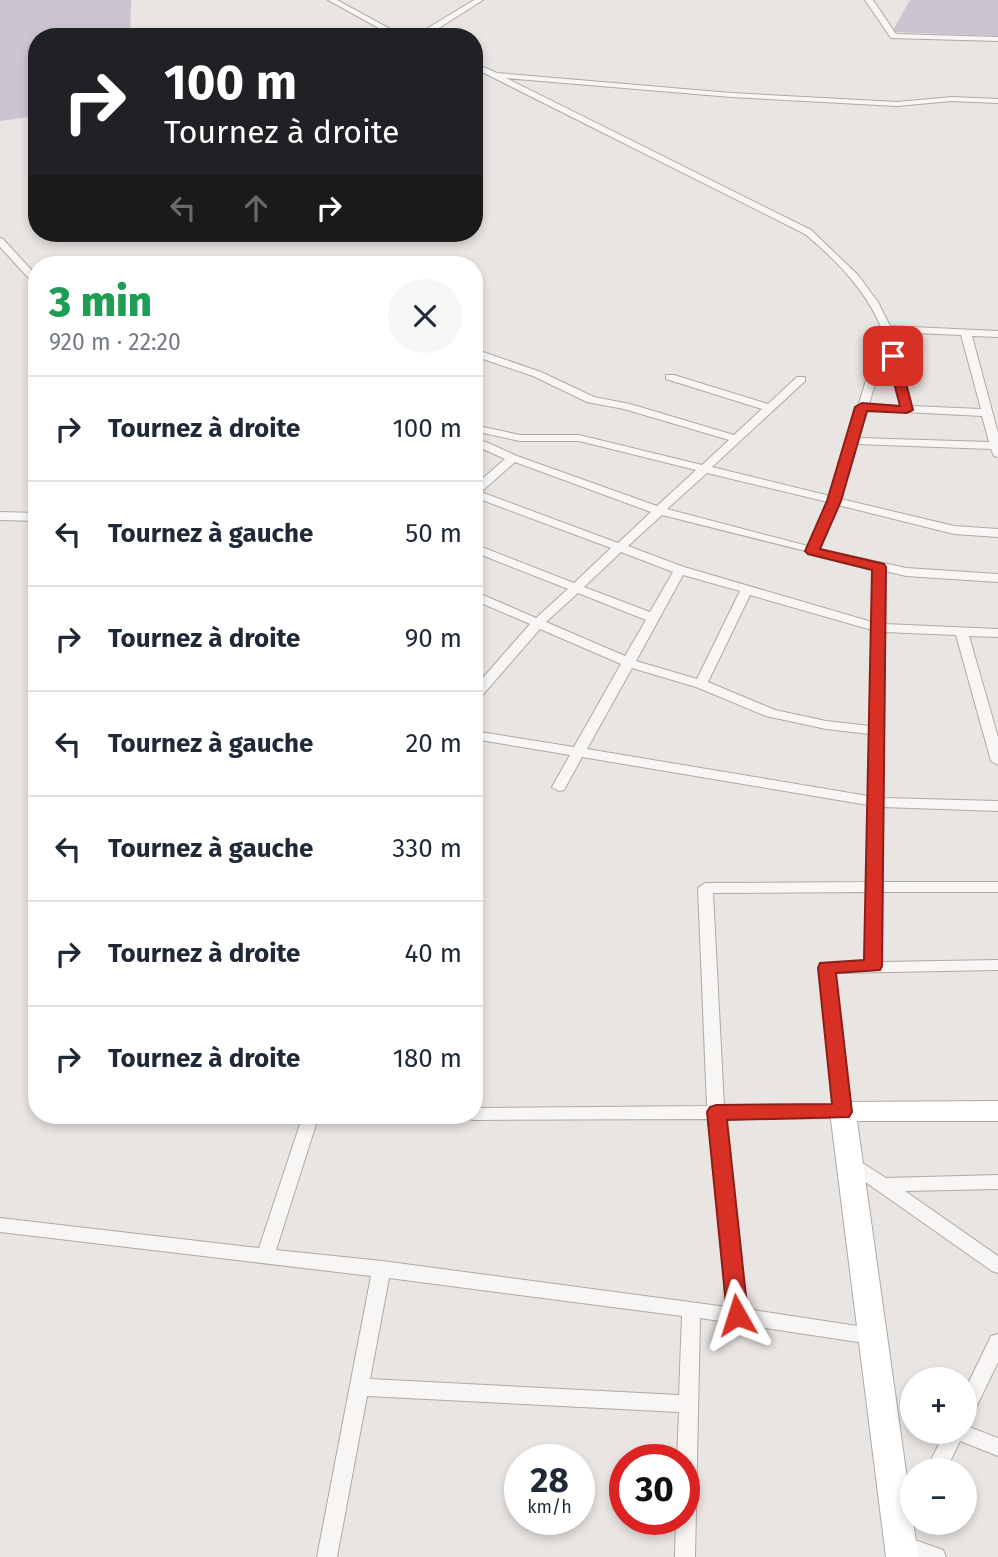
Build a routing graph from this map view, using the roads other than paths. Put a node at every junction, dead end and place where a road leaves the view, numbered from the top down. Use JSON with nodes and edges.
{"nodes":[{"id":1,"x":332,"y":0,"type":"edge"},
{"id":2,"x":479,"y":0,"type":"edge"},
{"id":3,"x":869,"y":0,"type":"edge"},
{"id":4,"x":384,"y":28,"type":"edge"},
{"id":5,"x":437,"y":28,"type":"edge"},
{"id":6,"x":998,"y":39,"type":"edge"},
{"id":7,"x":483,"y":70,"type":"edge"},
{"id":8,"x":483,"y":74,"type":"edge"},
{"id":9,"x":492,"y":74,"type":"junction"},
{"id":10,"x":998,"y":101,"type":"edge"},
{"id":11,"x":0,"y":240,"type":"edge"},
{"id":12,"x":28,"y":272,"type":"edge"},
{"id":13,"x":887,"y":329,"type":"junction"},
{"id":14,"x":966,"y":334,"type":"junction"},
{"id":15,"x":998,"y":334,"type":"edge"},
{"id":16,"x":483,"y":355,"type":"edge"},
{"id":17,"x":670,"y":377,"type":"dead end"},
{"id":18,"x":801,"y":379,"type":"dead end"},
{"id":19,"x":862,"y":407,"type":"junction"},
{"id":20,"x":770,"y":408,"type":"junction"},
{"id":21,"x":907,"y":410,"type":"junction"},
{"id":22,"x":986,"y":413,"type":"junction"},
{"id":23,"x":483,"y":430,"type":"edge"},
{"id":24,"x":736,"y":439,"type":"junction"},
{"id":25,"x":852,"y":441,"type":"junction"},
{"id":26,"x":483,"y":444,"type":"edge"},
{"id":27,"x":997,"y":449,"type":"edge"},
{"id":28,"x":513,"y":458,"type":"junction"},
{"id":29,"x":704,"y":469,"type":"junction"},
{"id":30,"x":483,"y":484,"type":"edge"},
{"id":31,"x":483,"y":495,"type":"edge"},
{"id":32,"x":834,"y":501,"type":"junction"},
{"id":33,"x":657,"y":510,"type":"junction"},
{"id":34,"x":0,"y":516,"type":"edge"},
{"id":35,"x":28,"y":517,"type":"edge"},
{"id":36,"x":998,"y":533,"type":"edge"},
{"id":37,"x":619,"y":548,"type":"junction"},
{"id":38,"x":812,"y":551,"type":"junction"},
{"id":39,"x":483,"y":552,"type":"edge"},
{"id":40,"x":879,"y":567,"type":"junction"},
{"id":41,"x":680,"y":570,"type":"junction"},
{"id":42,"x":998,"y":578,"type":"edge"},
{"id":43,"x":575,"y":589,"type":"junction"},
{"id":44,"x":746,"y":591,"type":"junction"},
{"id":45,"x":483,"y":600,"type":"edge"},
{"id":46,"x":653,"y":618,"type":"junction"},
{"id":47,"x":537,"y":624,"type":"junction"},
{"id":48,"x":878,"y":628,"type":"junction"},
{"id":49,"x":961,"y":631,"type":"junction"},
{"id":50,"x":998,"y":632,"type":"edge"},
{"id":51,"x":628,"y":662,"type":"junction"},
{"id":52,"x":701,"y":684,"type":"junction"},
{"id":53,"x":483,"y":686,"type":"edge"},
{"id":54,"x":878,"y":731,"type":"junction"},
{"id":55,"x":483,"y":736,"type":"edge"},
{"id":56,"x":995,"y":738,"type":"edge"},
{"id":57,"x":579,"y":752,"type":"junction"},
{"id":58,"x":998,"y":761,"type":"edge"},
{"id":59,"x":559,"y":787,"type":"dead end"},
{"id":60,"x":878,"y":802,"type":"junction"},
{"id":61,"x":998,"y":806,"type":"edge"},
{"id":62,"x":998,"y":887,"type":"edge"},
{"id":63,"x":876,"y":888,"type":"junction"},
{"id":64,"x":998,"y":965,"type":"edge"},
{"id":65,"x":873,"y":966,"type":"junction"},
{"id":66,"x":998,"y":1111,"type":"edge"},
{"id":67,"x":716,"y":1112,"type":"junction"},
{"id":68,"x":842,"y":1112,"type":"junction"},
{"id":69,"x":483,"y":1114,"type":"edge"},
{"id":70,"x":308,"y":1124,"type":"edge"},
{"id":71,"x":850,"y":1162,"type":"junction"},
{"id":72,"x":998,"y":1182,"type":"edge"},
{"id":73,"x":883,"y":1185,"type":"junction"},
{"id":74,"x":0,"y":1225,"type":"edge"},
{"id":75,"x":265,"y":1256,"type":"junction"},
{"id":76,"x":998,"y":1266,"type":"edge"},
{"id":77,"x":382,"y":1268,"type":"junction"},
{"id":78,"x":691,"y":1309,"type":"junction"},
{"id":79,"x":737,"y":1315,"type":"junction"},
{"id":80,"x":871,"y":1336,"type":"junction"},
{"id":81,"x":998,"y":1342,"type":"edge"},
{"id":82,"x":977,"y":1385,"type":"edge"},
{"id":83,"x":359,"y":1387,"type":"junction"},
{"id":84,"x":688,"y":1404,"type":"junction"},
{"id":85,"x":977,"y":1439,"type":"edge"},
{"id":86,"x":998,"y":1447,"type":"edge"},
{"id":87,"x":905,"y":1541,"type":"edge"},
{"id":88,"x":327,"y":1557,"type":"edge"},
{"id":89,"x":685,"y":1557,"type":"edge"},
{"id":90,"x":936,"y":1557,"type":"edge"}],
"edges":[{"from":1,"to":4,"type":"street"},
{"from":2,"to":5,"type":"street"},
{"from":3,"to":6,"type":"street"},
{"from":7,"to":9,"type":"street"},
{"from":8,"to":9,"type":"street"},
{"from":9,"to":10,"type":"street"},
{"from":9,"to":13,"type":"street"},
{"from":11,"to":12,"type":"street"},
{"from":13,"to":14,"type":"street"},
{"from":13,"to":19,"type":"street"},
{"from":13,"to":21,"type":"street"},
{"from":14,"to":15,"type":"street"},
{"from":14,"to":22,"type":"street"},
{"from":16,"to":24,"type":"street"},
{"from":17,"to":20,"type":"street"},
{"from":18,"to":20,"type":"street"},
{"from":19,"to":21,"type":"street"},
{"from":19,"to":25,"type":"street"},
{"from":20,"to":24,"type":"street"},
{"from":21,"to":22,"type":"street"},
{"from":22,"to":27,"type":"street"},
{"from":23,"to":29,"type":"street"},
{"from":24,"to":29,"type":"street"},
{"from":25,"to":27,"type":"street"},
{"from":25,"to":32,"type":"street"},
{"from":26,"to":28,"type":"street"},
{"from":28,"to":30,"type":"street"},
{"from":28,"to":33,"type":"street"},
{"from":29,"to":32,"type":"street"},
{"from":29,"to":33,"type":"street"},
{"from":31,"to":37,"type":"street"},
{"from":32,"to":36,"type":"street"},
{"from":32,"to":38,"type":"street"},
{"from":33,"to":37,"type":"street"},
{"from":33,"to":38,"type":"street"},
{"from":34,"to":35,"type":"street"},
{"from":37,"to":41,"type":"street"},
{"from":37,"to":43,"type":"street"},
{"from":38,"to":40,"type":"street"},
{"from":39,"to":43,"type":"street"},
{"from":40,"to":42,"type":"street"},
{"from":40,"to":48,"type":"street"},
{"from":41,"to":44,"type":"street"},
{"from":41,"to":46,"type":"street"},
{"from":43,"to":46,"type":"street"},
{"from":43,"to":47,"type":"street"},
{"from":44,"to":48,"type":"street"},
{"from":44,"to":52,"type":"street"},
{"from":45,"to":47,"type":"street"},
{"from":46,"to":51,"type":"street"},
{"from":47,"to":51,"type":"street"},
{"from":47,"to":53,"type":"street"},
{"from":48,"to":49,"type":"street"},
{"from":48,"to":54,"type":"street"},
{"from":49,"to":50,"type":"street"},
{"from":49,"to":56,"type":"street"},
{"from":51,"to":52,"type":"street"},
{"from":51,"to":57,"type":"street"},
{"from":52,"to":54,"type":"street"},
{"from":54,"to":60,"type":"street"},
{"from":55,"to":57,"type":"street"},
{"from":56,"to":58,"type":"street"},
{"from":57,"to":59,"type":"street"},
{"from":57,"to":60,"type":"street"},
{"from":60,"to":61,"type":"street"},
{"from":60,"to":63,"type":"street"},
{"from":62,"to":63,"type":"street"},
{"from":63,"to":65,"type":"street"},
{"from":63,"to":67,"type":"street"},
{"from":64,"to":65,"type":"street"},
{"from":65,"to":68,"type":"street"},
{"from":66,"to":68,"type":"street"},
{"from":67,"to":68,"type":"street"},
{"from":67,"to":69,"type":"street"},
{"from":67,"to":79,"type":"street"},
{"from":68,"to":71,"type":"street"},
{"from":70,"to":75,"type":"street"},
{"from":71,"to":73,"type":"street"},
{"from":71,"to":80,"type":"street"},
{"from":72,"to":73,"type":"street"},
{"from":73,"to":76,"type":"street"},
{"from":74,"to":75,"type":"street"},
{"from":75,"to":77,"type":"street"},
{"from":77,"to":78,"type":"street"},
{"from":77,"to":83,"type":"street"},
{"from":78,"to":79,"type":"street"},
{"from":78,"to":84,"type":"street"},
{"from":79,"to":80,"type":"street"},
{"from":80,"to":87,"type":"street"},
{"from":81,"to":82,"type":"street"},
{"from":83,"to":84,"type":"street"},
{"from":83,"to":88,"type":"street"},
{"from":84,"to":89,"type":"street"},
{"from":85,"to":86,"type":"street"},
{"from":87,"to":90,"type":"street"}]}
